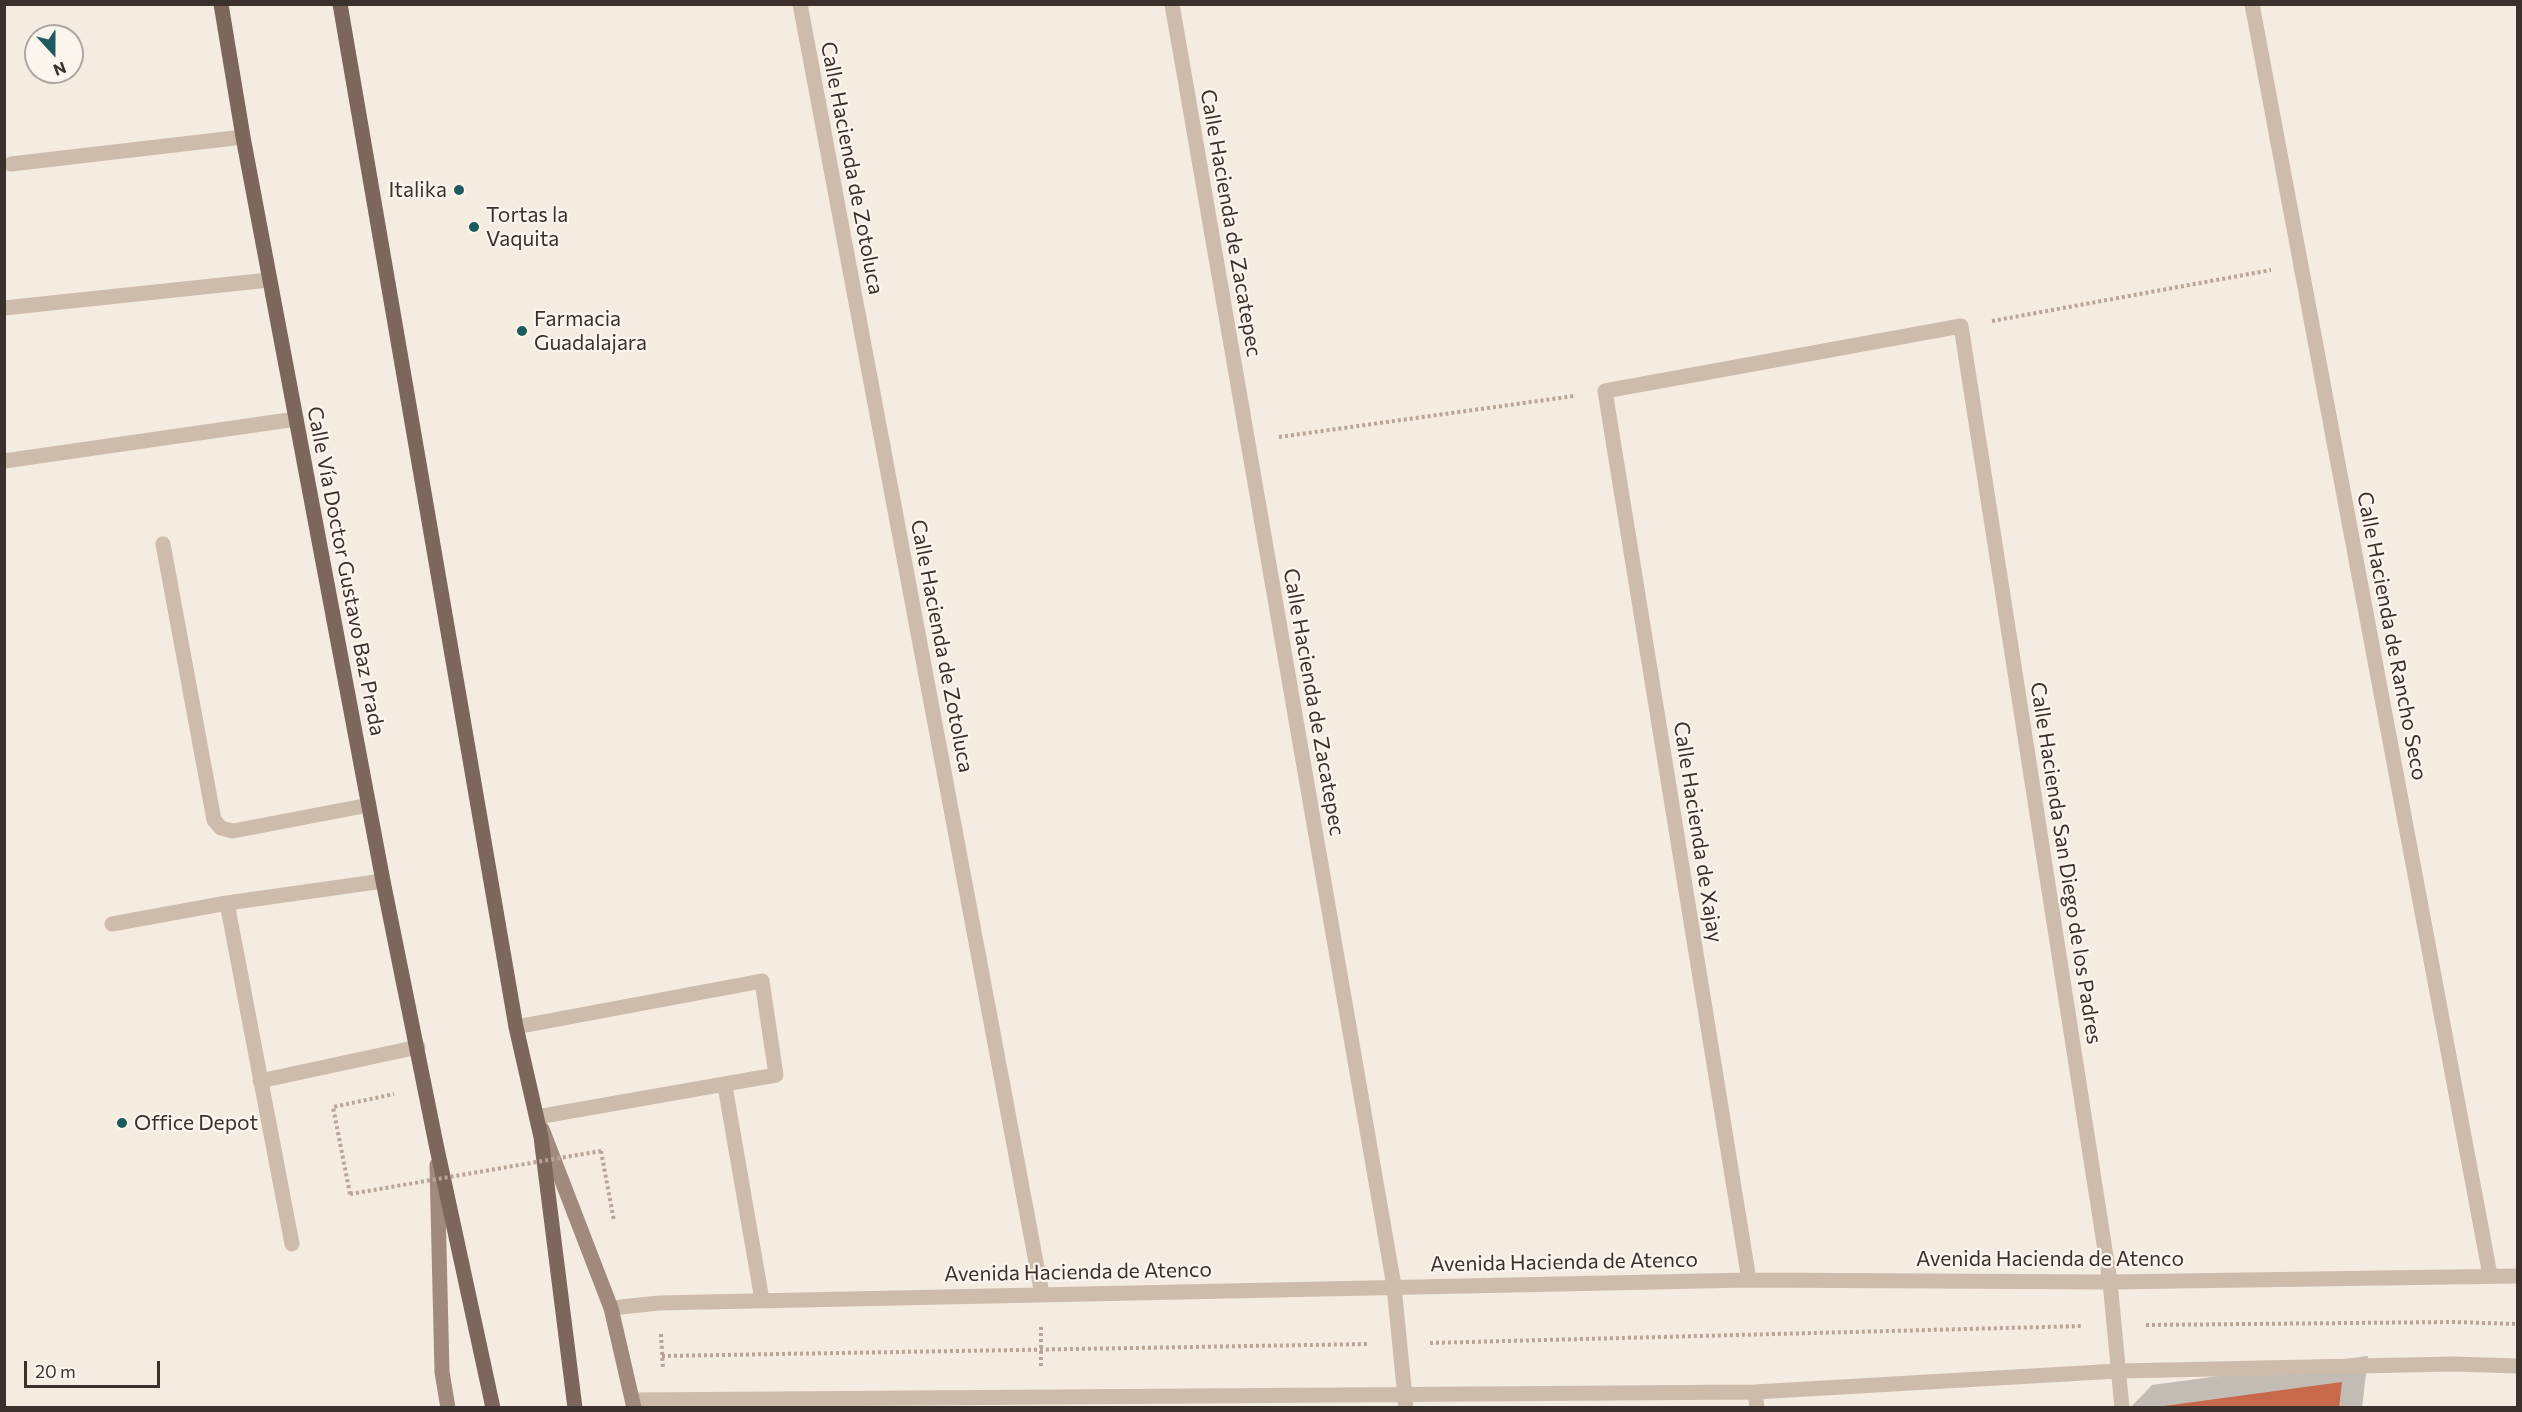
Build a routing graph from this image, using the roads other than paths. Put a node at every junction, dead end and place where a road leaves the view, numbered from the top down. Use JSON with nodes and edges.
{"nodes":[{"id":1,"x":221,"y":4,"type":"edge"},
{"id":2,"x":340,"y":4,"type":"edge"},
{"id":3,"x":800,"y":4,"type":"edge"},
{"id":4,"x":1172,"y":4,"type":"edge"},
{"id":5,"x":2252,"y":4,"type":"edge"},
{"id":6,"x":243,"y":137,"type":"junction"},
{"id":7,"x":11,"y":164,"type":"dead end"},
{"id":8,"x":269,"y":280,"type":"junction"},
{"id":9,"x":4,"y":308,"type":"edge"},
{"id":10,"x":1605,"y":391,"type":"joint"},
{"id":11,"x":296,"y":419,"type":"junction"},
{"id":12,"x":4,"y":461,"type":"edge"},
{"id":13,"x":163,"y":544,"type":"dead end"},
{"id":14,"x":369,"y":805,"type":"junction"},
{"id":15,"x":383,"y":881,"type":"junction"},
{"id":16,"x":227,"y":903,"type":"junction"},
{"id":17,"x":112,"y":924,"type":"dead end"},
{"id":18,"x":516,"y":1027,"type":"junction"},
{"id":19,"x":418,"y":1047,"type":"junction"},
{"id":20,"x":260,"y":1082,"type":"junction"},
{"id":21,"x":725,"y":1086,"type":"junction"},
{"id":22,"x":538,"y":1120,"type":"junction"},
{"id":23,"x":436,"y":1144,"type":"junction"},
{"id":24,"x":292,"y":1244,"type":"dead end"},
{"id":25,"x":2490,"y":1275,"type":"junction"},
{"id":26,"x":2517,"y":1276,"type":"edge"},
{"id":27,"x":1749,"y":1280,"type":"junction"},
{"id":28,"x":2110,"y":1282,"type":"junction"},
{"id":29,"x":1394,"y":1286,"type":"junction"},
{"id":30,"x":1042,"y":1294,"type":"junction"},
{"id":31,"x":762,"y":1300,"type":"junction"},
{"id":32,"x":611,"y":1308,"type":"junction"},
{"id":33,"x":2517,"y":1366,"type":"edge"},
{"id":34,"x":2118,"y":1371,"type":"junction"},
{"id":35,"x":1756,"y":1400,"type":"edge"},
{"id":36,"x":1041,"y":1402,"type":"edge"},
{"id":37,"x":1406,"y":1402,"type":"edge"},
{"id":38,"x":633,"y":1404,"type":"edge"},
{"id":39,"x":448,"y":1407,"type":"edge"},
{"id":40,"x":493,"y":1407,"type":"edge"},
{"id":41,"x":575,"y":1407,"type":"edge"},
{"id":42,"x":2122,"y":1407,"type":"edge"}],
"edges":[{"from":1,"to":6,"type":"main road","name":"Calle Vía Doctor Gustavo Baz Prada"},
{"from":2,"to":18,"type":"main road"},
{"from":3,"to":30,"type":"street","name":"Calle Hacienda de Zotoluca"},
{"from":4,"to":29,"type":"street","name":"Calle Hacienda de Zacatepec"},
{"from":5,"to":25,"type":"street","name":"Calle Hacienda de Rancho Seco"},
{"from":6,"to":7,"type":"street"},
{"from":6,"to":8,"type":"main road","name":"Calle Vía Doctor Gustavo Baz Prada"},
{"from":8,"to":9,"type":"street"},
{"from":8,"to":11,"type":"main road","name":"Calle Vía Doctor Gustavo Baz Prada"},
{"from":10,"to":27,"type":"street","name":"Calle Hacienda de Xajay"},
{"from":10,"to":28,"type":"street","name":"Calle Hacienda San Diego de los Padres"},
{"from":11,"to":12,"type":"street"},
{"from":11,"to":14,"type":"main road","name":"Calle Vía Doctor Gustavo Baz Prada"},
{"from":13,"to":14,"type":"street"},
{"from":14,"to":15,"type":"main road","name":"Calle Vía Doctor Gustavo Baz Prada"},
{"from":15,"to":16,"type":"street"},
{"from":15,"to":19,"type":"main road","name":"Calle Vía Doctor Gustavo Baz Prada"},
{"from":16,"to":17,"type":"street"},
{"from":16,"to":20,"type":"street"},
{"from":18,"to":21,"type":"street"},
{"from":18,"to":22,"type":"main road"},
{"from":19,"to":20,"type":"street"},
{"from":19,"to":23,"type":"main road","name":"Calle Vía Doctor Gustavo Baz Prada"},
{"from":20,"to":24,"type":"street"},
{"from":21,"to":22,"type":"street"},
{"from":21,"to":31,"type":"street"},
{"from":22,"to":32,"type":"main road"},
{"from":22,"to":41,"type":"main road"},
{"from":23,"to":39,"type":"main road","name":"Calle Vía Doctor Gustavo Baz Prada"},
{"from":23,"to":40,"type":"main road","name":"Calle Vía Doctor Gustavo Baz Prada"},
{"from":25,"to":26,"type":"street","name":"Avenida Hacienda de Atenco"},
{"from":25,"to":28,"type":"street","name":"Avenida Hacienda de Atenco"},
{"from":27,"to":28,"type":"street","name":"Avenida Hacienda de Atenco"},
{"from":27,"to":29,"type":"street","name":"Avenida Hacienda de Atenco"},
{"from":28,"to":34,"type":"street","name":"Calle Hacienda San Diego de los Padres"},
{"from":29,"to":30,"type":"street","name":"Avenida Hacienda de Atenco"},
{"from":29,"to":37,"type":"street","name":"Calle Hacienda de Zacatepec"},
{"from":30,"to":31,"type":"street","name":"Avenida Hacienda de Atenco"},
{"from":31,"to":32,"type":"street","name":"Avenida Hacienda de Atenco"},
{"from":32,"to":38,"type":"main road"},
{"from":33,"to":34,"type":"street"},
{"from":34,"to":35,"type":"street"},
{"from":34,"to":42,"type":"street","name":"Calle Hacienda San Diego de los Padres"},
{"from":35,"to":37,"type":"street"},
{"from":36,"to":37,"type":"street"},
{"from":36,"to":38,"type":"street"}]}
